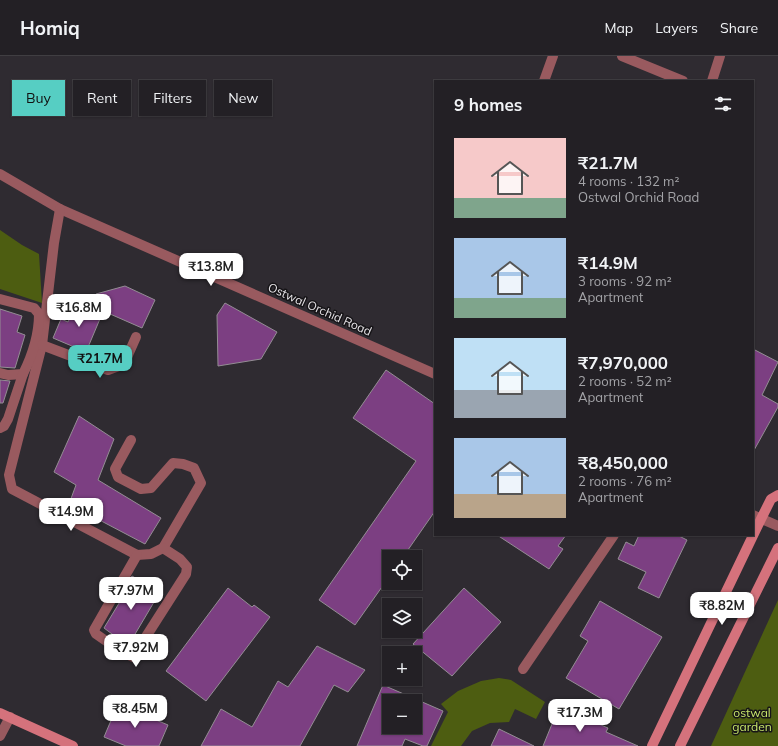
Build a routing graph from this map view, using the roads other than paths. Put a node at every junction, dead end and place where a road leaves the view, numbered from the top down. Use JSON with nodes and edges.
{"nodes":[{"id":1,"x":553,"y":56,"type":"edge"},
{"id":2,"x":622,"y":56,"type":"edge"},
{"id":3,"x":720,"y":56,"type":"edge"},
{"id":4,"x":544,"y":80,"type":"edge"},
{"id":5,"x":681,"y":80,"type":"edge"},
{"id":6,"x":712,"y":80,"type":"edge"},
{"id":7,"x":0,"y":174,"type":"edge"},
{"id":8,"x":60,"y":209,"type":"junction"},
{"id":9,"x":0,"y":299,"type":"edge"},
{"id":10,"x":136,"y":337,"type":"dead end"},
{"id":11,"x":42,"y":345,"type":"junction"},
{"id":12,"x":0,"y":373,"type":"edge"},
{"id":13,"x":23,"y":374,"type":"junction"},
{"id":14,"x":434,"y":374,"type":"edge"},
{"id":15,"x":0,"y":428,"type":"edge"},
{"id":16,"x":132,"y":440,"type":"dead end"},
{"id":17,"x":778,"y":495,"type":"edge"},
{"id":18,"x":757,"y":517,"type":"edge"},
{"id":19,"x":778,"y":526,"type":"edge"},
{"id":20,"x":613,"y":536,"type":"edge"},
{"id":21,"x":748,"y":536,"type":"edge"},
{"id":22,"x":163,"y":548,"type":"junction"},
{"id":23,"x":778,"y":548,"type":"edge"},
{"id":24,"x":137,"y":555,"type":"junction"},
{"id":25,"x":523,"y":669,"type":"dead end"},
{"id":26,"x":0,"y":713,"type":"edge"},
{"id":27,"x":10,"y":717,"type":"junction"},
{"id":28,"x":0,"y":736,"type":"edge"},
{"id":29,"x":74,"y":746,"type":"edge"},
{"id":30,"x":652,"y":746,"type":"edge"},
{"id":31,"x":680,"y":746,"type":"edge"}],
"edges":[{"from":1,"to":4,"type":"street"},
{"from":2,"to":5,"type":"street"},
{"from":3,"to":6,"type":"street"},
{"from":7,"to":8,"type":"street","name":"Ostwal Orchid Road"},
{"from":8,"to":11,"type":"street"},
{"from":8,"to":14,"type":"street","name":"Ostwal Orchid Road"},
{"from":9,"to":13,"type":"street"},
{"from":10,"to":11,"type":"street"},
{"from":11,"to":24,"type":"street"},
{"from":12,"to":13,"type":"street"},
{"from":13,"to":15,"type":"street"},
{"from":16,"to":22,"type":"street"},
{"from":17,"to":18,"type":"main road"},
{"from":18,"to":19,"type":"street"},
{"from":20,"to":25,"type":"street"},
{"from":21,"to":30,"type":"main road"},
{"from":22,"to":24,"type":"street"},
{"from":22,"to":24,"type":"street"},
{"from":23,"to":31,"type":"main road"},
{"from":26,"to":27,"type":"main road"},
{"from":27,"to":28,"type":"street"},
{"from":27,"to":29,"type":"main road"}]}
